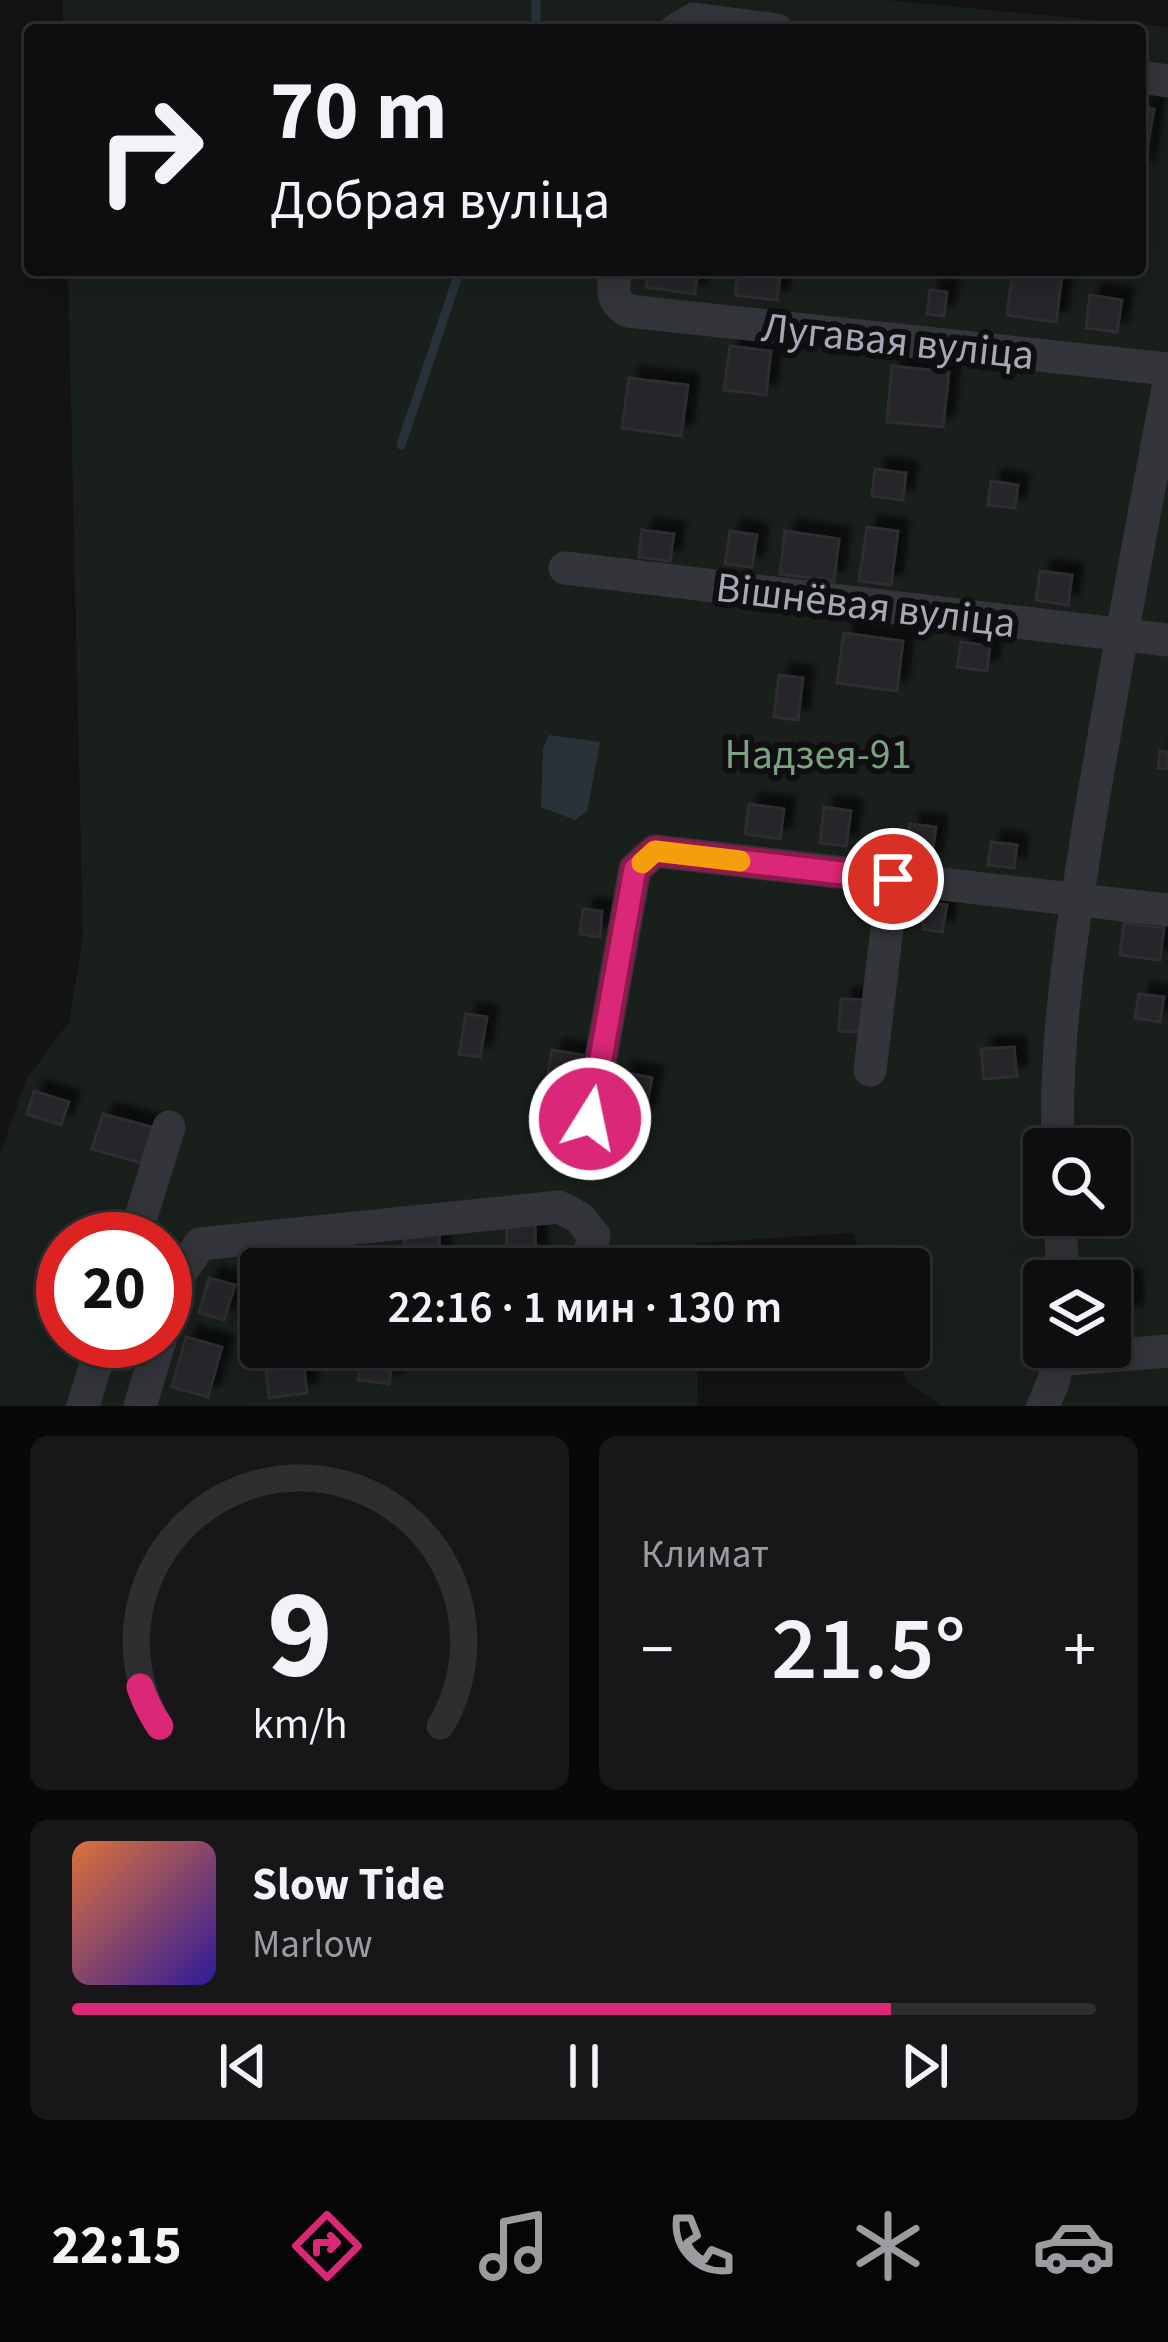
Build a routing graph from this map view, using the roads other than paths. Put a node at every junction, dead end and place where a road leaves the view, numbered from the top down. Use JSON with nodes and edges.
{"nodes":[{"id":1,"x":615,"y":276,"type":"edge"},
{"id":2,"x":1168,"y":369,"type":"edge"},
{"id":3,"x":1168,"y":388,"type":"edge"},
{"id":4,"x":565,"y":568,"type":"dead end"},
{"id":5,"x":1120,"y":634,"type":"junction"},
{"id":6,"x":1168,"y":640,"type":"edge"},
{"id":7,"x":893,"y":879,"type":"junction"},
{"id":8,"x":1077,"y":901,"type":"junction"},
{"id":9,"x":1168,"y":910,"type":"edge"},
{"id":10,"x":870,"y":1070,"type":"dead end"},
{"id":11,"x":590,"y":1119,"type":"dead end"},
{"id":12,"x":169,"y":1126,"type":"dead end"},
{"id":13,"x":1057,"y":1128,"type":"edge"},
{"id":14,"x":142,"y":1212,"type":"edge"},
{"id":15,"x":591,"y":1248,"type":"edge"},
{"id":16,"x":192,"y":1256,"type":"edge"},
{"id":17,"x":1168,"y":1351,"type":"edge"},
{"id":18,"x":1131,"y":1352,"type":"edge"},
{"id":19,"x":95,"y":1368,"type":"edge"},
{"id":20,"x":152,"y":1368,"type":"edge"},
{"id":21,"x":1055,"y":1368,"type":"edge"},
{"id":22,"x":83,"y":1406,"type":"edge"},
{"id":23,"x":140,"y":1406,"type":"edge"},
{"id":24,"x":1043,"y":1406,"type":"edge"}],
"edges":[{"from":1,"to":2,"type":"street","name":"Лугавая вуліца"},
{"from":3,"to":5,"type":"street"},
{"from":4,"to":5,"type":"street","name":"Вішнёвая вуліца"},
{"from":5,"to":6,"type":"street","name":"Вішнёвая вуліца"},
{"from":5,"to":8,"type":"street"},
{"from":7,"to":8,"type":"street"},
{"from":7,"to":10,"type":"street"},
{"from":7,"to":11,"type":"street"},
{"from":8,"to":9,"type":"street"},
{"from":8,"to":13,"type":"street"},
{"from":12,"to":14,"type":"street"},
{"from":15,"to":16,"type":"street"},
{"from":17,"to":18,"type":"street"},
{"from":19,"to":22,"type":"street"},
{"from":20,"to":23,"type":"street"},
{"from":21,"to":24,"type":"street"}]}
